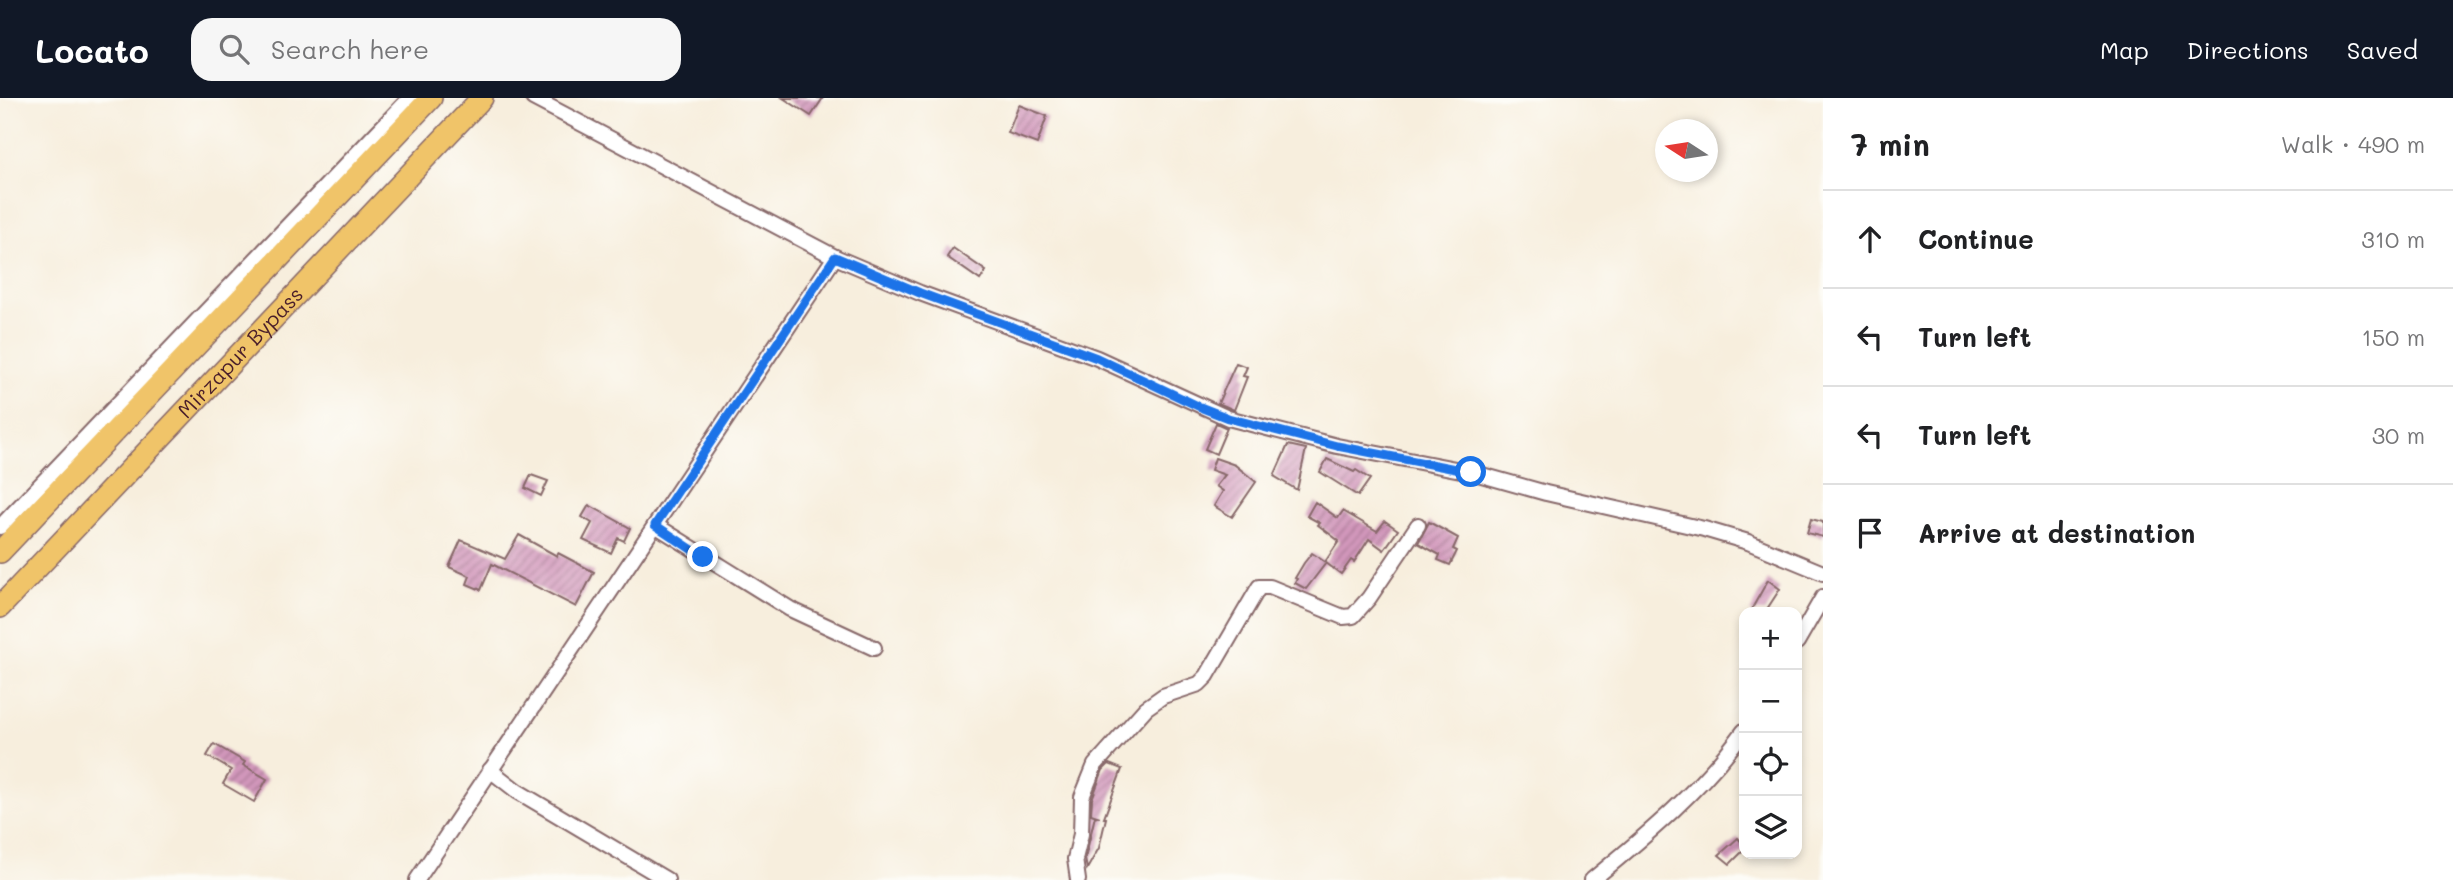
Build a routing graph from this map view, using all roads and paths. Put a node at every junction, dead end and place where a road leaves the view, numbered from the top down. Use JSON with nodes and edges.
{"nodes":[{"id":1,"x":411,"y":98,"type":"edge"},
{"id":2,"x":431,"y":98,"type":"edge"},
{"id":3,"x":482,"y":98,"type":"edge"},
{"id":4,"x":533,"y":98,"type":"edge"},
{"id":5,"x":835,"y":257,"type":"junction"},
{"id":6,"x":655,"y":525,"type":"junction"},
{"id":7,"x":1418,"y":526,"type":"dead end"},
{"id":8,"x":0,"y":527,"type":"edge"},
{"id":9,"x":0,"y":552,"type":"edge"},
{"id":10,"x":1823,"y":573,"type":"edge"},
{"id":11,"x":1823,"y":597,"type":"edge"},
{"id":12,"x":0,"y":607,"type":"edge"},
{"id":13,"x":1802,"y":633,"type":"edge"},
{"id":14,"x":874,"y":648,"type":"dead end"},
{"id":15,"x":1742,"y":733,"type":"edge"},
{"id":16,"x":490,"y":770,"type":"junction"},
{"id":17,"x":417,"y":880,"type":"edge"},
{"id":18,"x":667,"y":880,"type":"edge"},
{"id":19,"x":1078,"y":880,"type":"edge"},
{"id":20,"x":1592,"y":880,"type":"edge"}],
"edges":[{"from":1,"to":8,"type":"street"},
{"from":2,"to":9,"type":"highway"},
{"from":3,"to":12,"type":"highway","name":"Mirzapur Bypass"},
{"from":4,"to":5,"type":"street"},
{"from":5,"to":6,"type":"street"},
{"from":5,"to":10,"type":"street"},
{"from":6,"to":14,"type":"street"},
{"from":6,"to":16,"type":"street"},
{"from":7,"to":19,"type":"street"},
{"from":11,"to":13,"type":"street"},
{"from":15,"to":20,"type":"street"},
{"from":16,"to":17,"type":"street"},
{"from":16,"to":18,"type":"street"}]}
